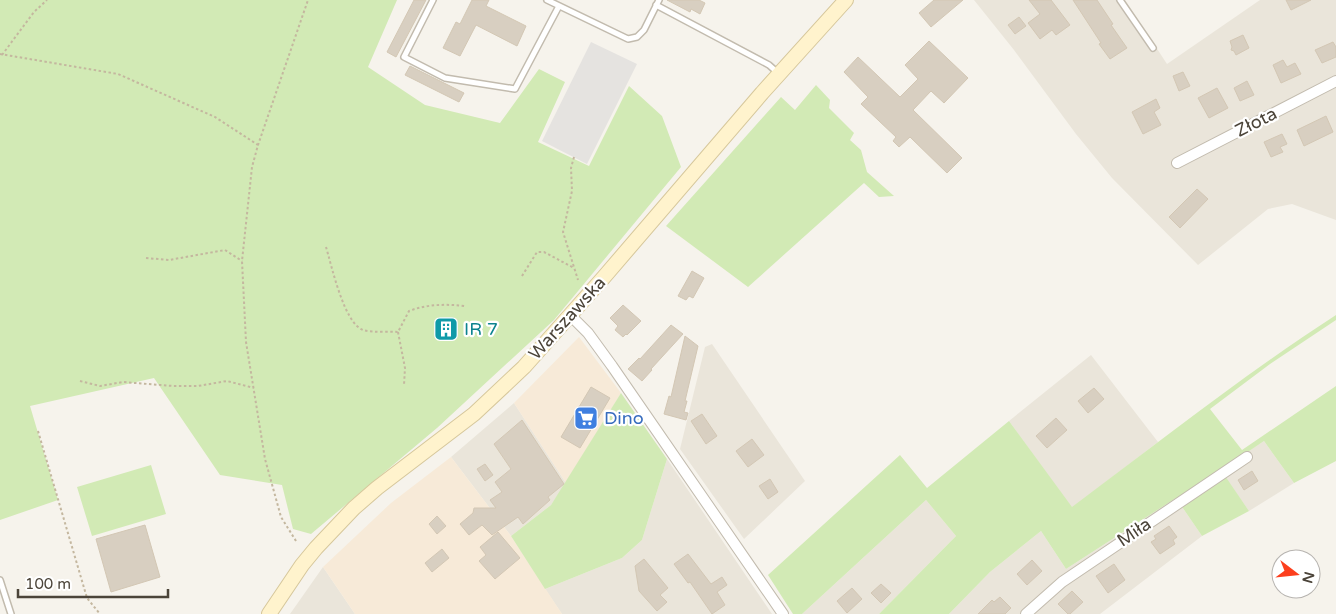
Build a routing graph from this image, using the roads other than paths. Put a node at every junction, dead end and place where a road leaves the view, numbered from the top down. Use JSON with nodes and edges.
{"nodes":[{"id":1,"x":433,"y":0,"type":"edge"},
{"id":2,"x":547,"y":0,"type":"edge"},
{"id":3,"x":846,"y":0,"type":"edge"},
{"id":4,"x":1120,"y":0,"type":"edge"},
{"id":5,"x":657,"y":3,"type":"edge"},
{"id":6,"x":559,"y":6,"type":"junction"},
{"id":7,"x":1153,"y":48,"type":"dead end"},
{"id":8,"x":779,"y":74,"type":"junction"},
{"id":9,"x":1336,"y":81,"type":"edge"},
{"id":10,"x":1177,"y":163,"type":"dead end"},
{"id":11,"x":570,"y":316,"type":"junction"},
{"id":12,"x":1247,"y":457,"type":"dead end"},
{"id":13,"x":0,"y":580,"type":"edge"},
{"id":14,"x":11,"y":614,"type":"edge"},
{"id":15,"x":269,"y":614,"type":"edge"},
{"id":16,"x":783,"y":614,"type":"edge"},
{"id":17,"x":1026,"y":614,"type":"edge"}],
"edges":[{"from":1,"to":6,"type":"lane"},
{"from":2,"to":6,"type":"lane"},
{"from":3,"to":8,"type":"main road","name":"Warszawska"},
{"from":4,"to":7,"type":"lane"},
{"from":5,"to":6,"type":"lane"},
{"from":5,"to":8,"type":"lane"},
{"from":8,"to":11,"type":"main road","name":"Warszawska"},
{"from":9,"to":10,"type":"street","name":"Złota"},
{"from":11,"to":15,"type":"main road","name":"Warszawska"},
{"from":11,"to":16,"type":"street"},
{"from":12,"to":17,"type":"street","name":"Miła"},
{"from":13,"to":14,"type":"lane"}]}
